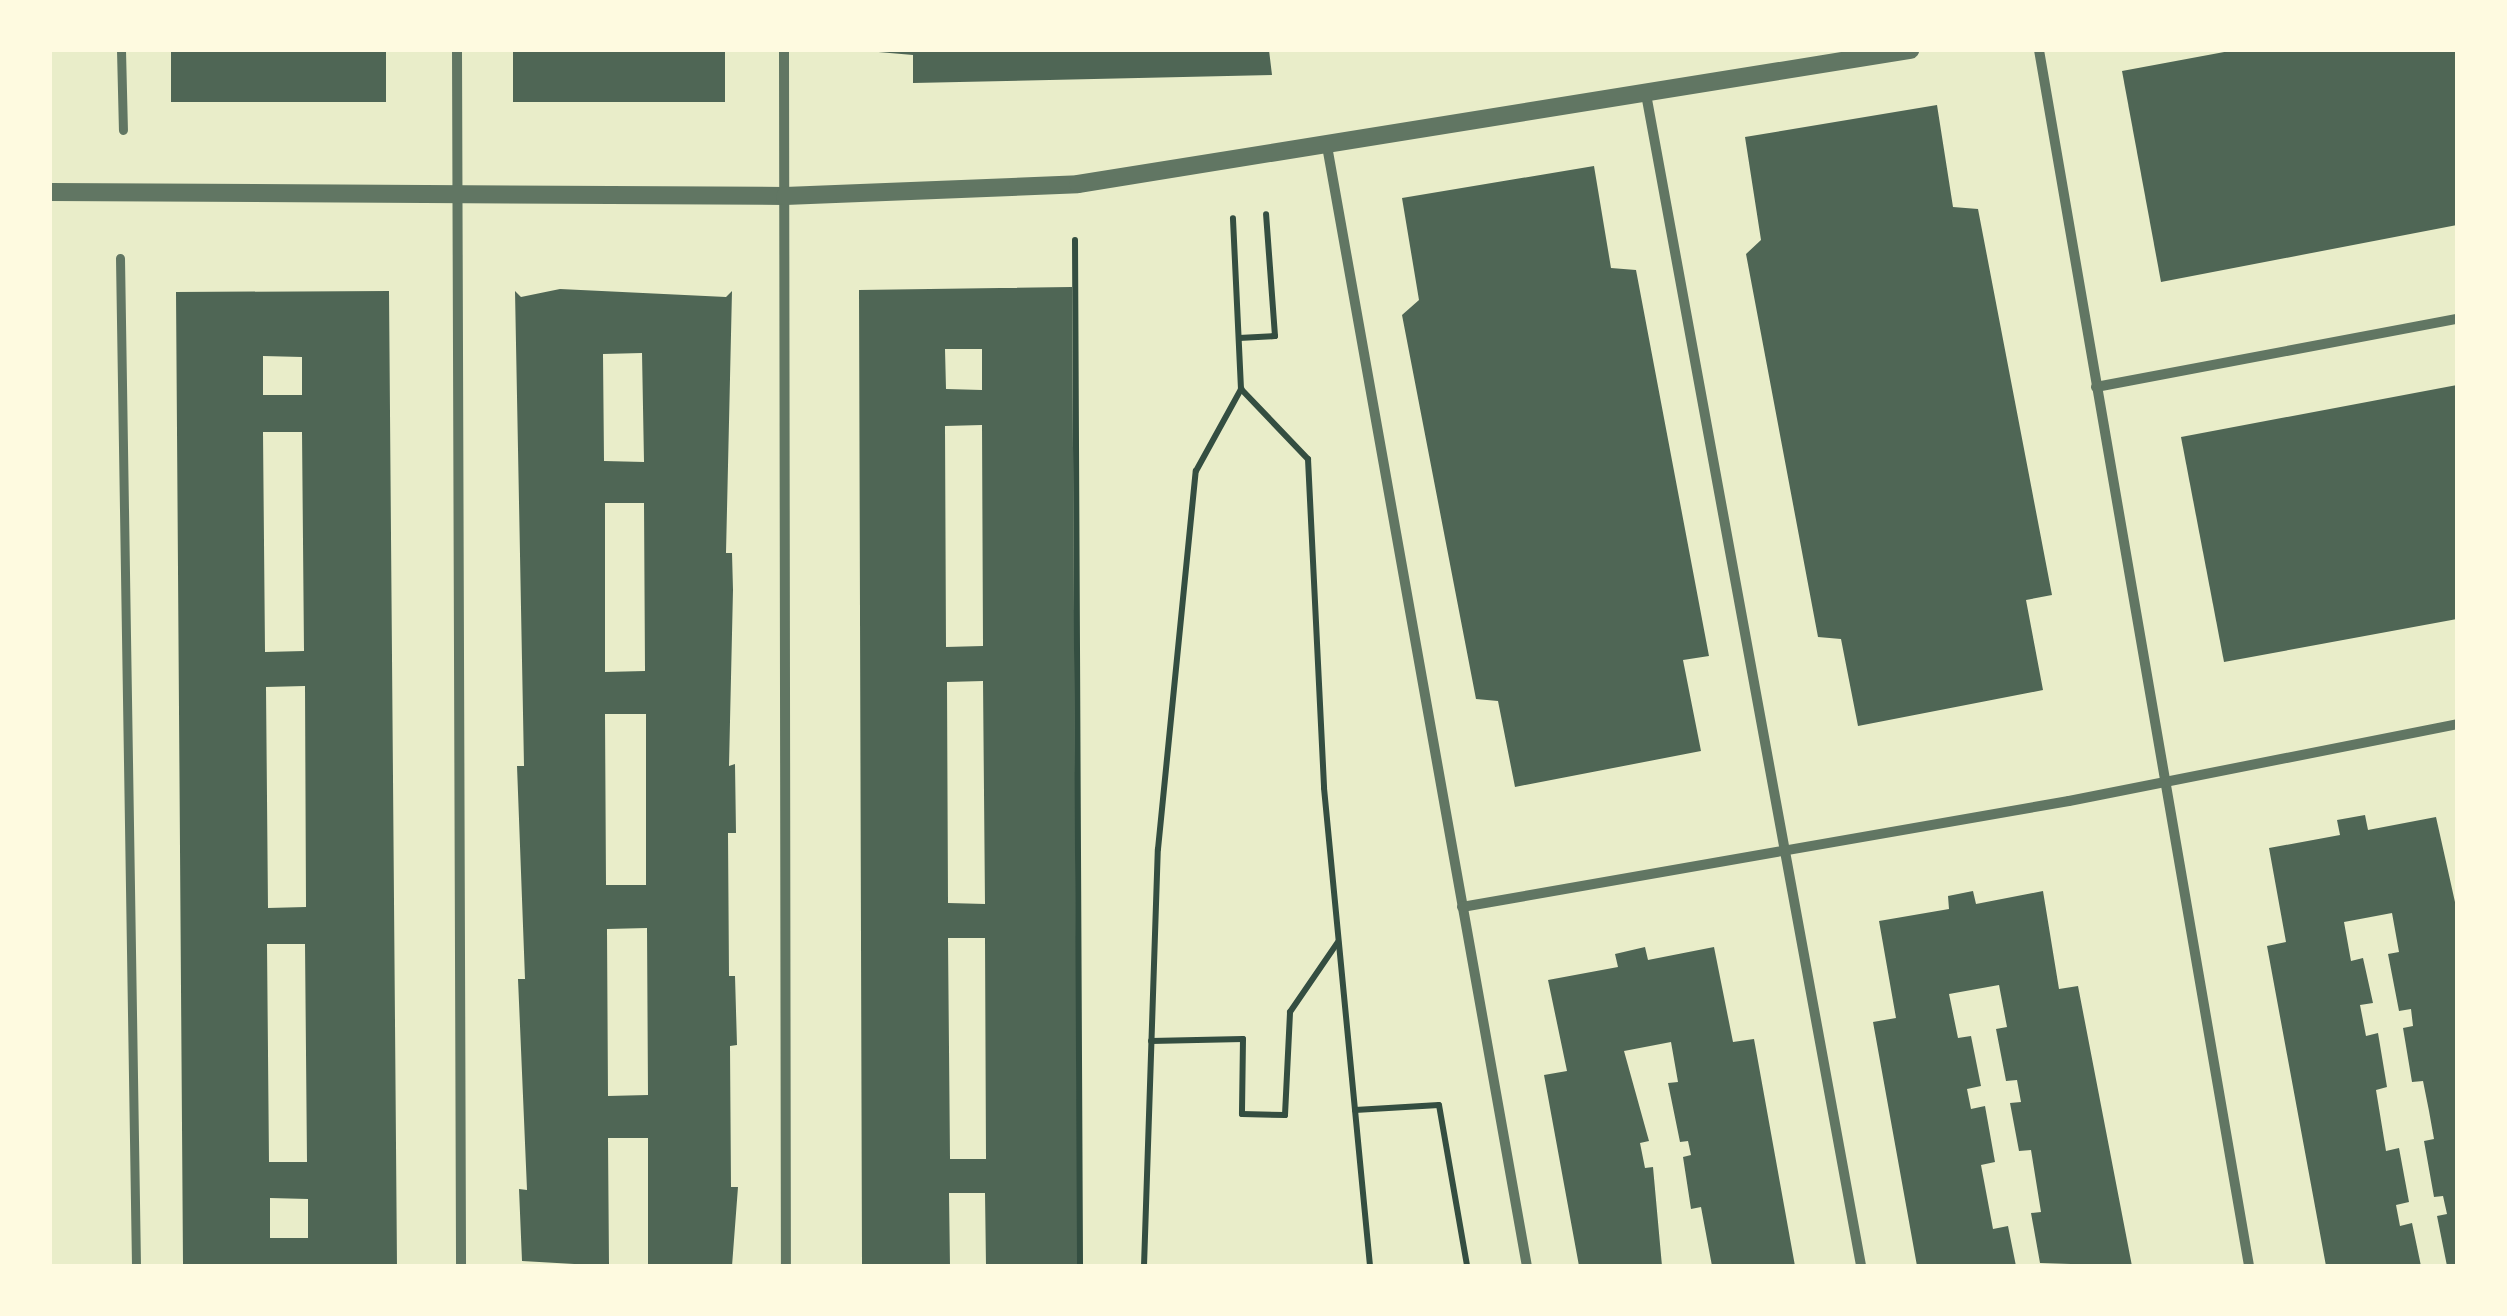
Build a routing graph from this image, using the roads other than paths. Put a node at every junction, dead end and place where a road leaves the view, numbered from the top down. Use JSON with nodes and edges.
{"nodes":[{"id":1,"x":122,"y":50,"type":"edge"},
{"id":2,"x":457,"y":50,"type":"edge"},
{"id":3,"x":784,"y":50,"type":"edge"},
{"id":4,"x":1910,"y":50,"type":"edge"},
{"id":5,"x":2039,"y":50,"type":"edge"},
{"id":6,"x":1646,"y":94,"type":"junction"},
{"id":7,"x":123,"y":130,"type":"dead end"},
{"id":8,"x":1327,"y":146,"type":"junction"},
{"id":9,"x":50,"y":192,"type":"edge"},
{"id":10,"x":460,"y":194,"type":"junction"},
{"id":11,"x":785,"y":196,"type":"junction"},
{"id":12,"x":120,"y":258,"type":"dead end"},
{"id":13,"x":2457,"y":319,"type":"edge"},
{"id":14,"x":2096,"y":387,"type":"junction"},
{"id":15,"x":2457,"y":724,"type":"edge"},
{"id":16,"x":2166,"y":783,"type":"junction"},
{"id":17,"x":1784,"y":853,"type":"junction"},
{"id":18,"x":1462,"y":907,"type":"junction"},
{"id":19,"x":136,"y":1266,"type":"edge"},
{"id":20,"x":462,"y":1266,"type":"edge"},
{"id":21,"x":786,"y":1266,"type":"edge"},
{"id":22,"x":1527,"y":1266,"type":"edge"},
{"id":23,"x":1860,"y":1266,"type":"edge"},
{"id":24,"x":2248,"y":1266,"type":"edge"}],
"edges":[{"from":1,"to":7,"type":"street"},
{"from":2,"to":10,"type":"street"},
{"from":3,"to":11,"type":"street"},
{"from":4,"to":6,"type":"street"},
{"from":5,"to":14,"type":"street"},
{"from":6,"to":8,"type":"street"},
{"from":6,"to":17,"type":"street"},
{"from":8,"to":11,"type":"street"},
{"from":8,"to":18,"type":"street"},
{"from":9,"to":10,"type":"street"},
{"from":10,"to":11,"type":"street"},
{"from":10,"to":20,"type":"street"},
{"from":11,"to":21,"type":"street"},
{"from":12,"to":19,"type":"street"},
{"from":13,"to":14,"type":"street"},
{"from":14,"to":16,"type":"street"},
{"from":15,"to":16,"type":"street"},
{"from":16,"to":17,"type":"street"},
{"from":16,"to":24,"type":"street"},
{"from":17,"to":18,"type":"street"},
{"from":17,"to":23,"type":"street"},
{"from":18,"to":22,"type":"street"}]}
